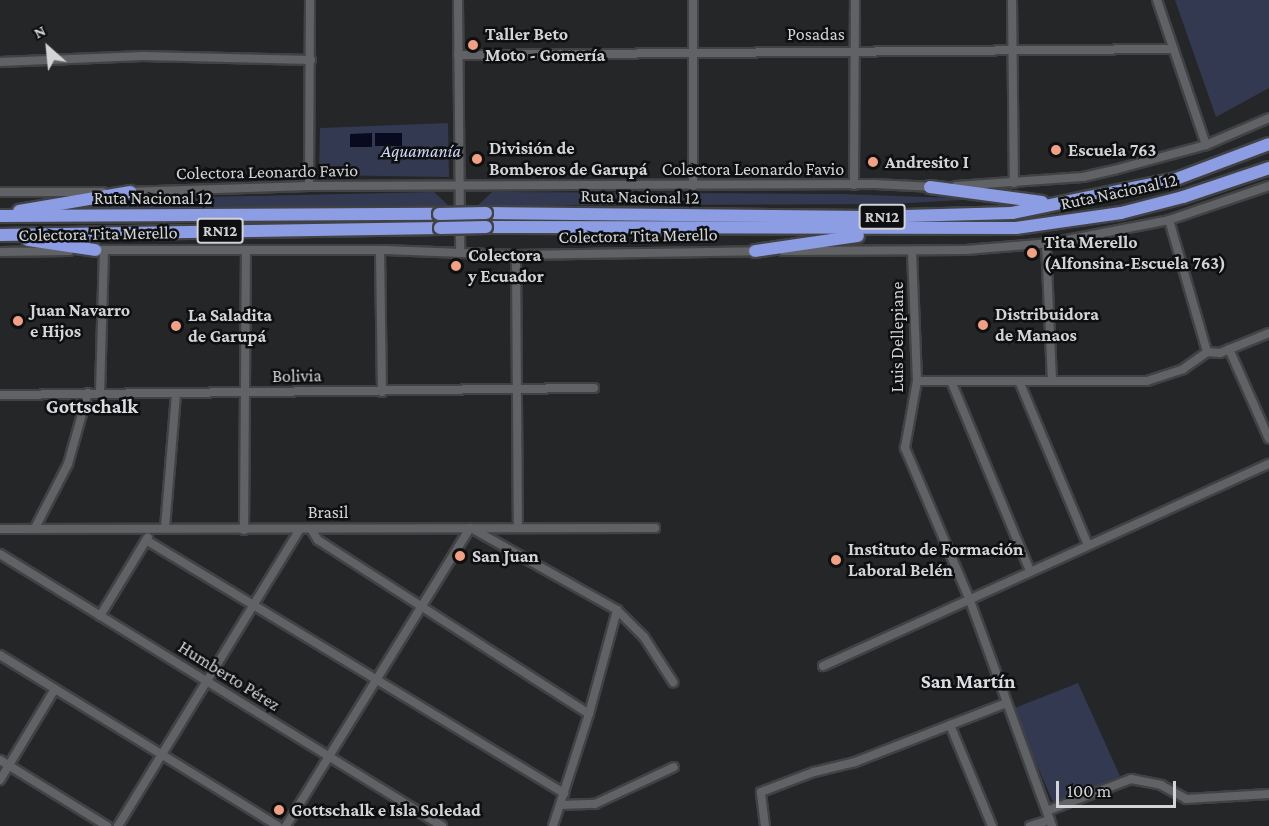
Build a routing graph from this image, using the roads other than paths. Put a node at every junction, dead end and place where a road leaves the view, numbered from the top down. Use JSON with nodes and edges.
{"nodes":[{"id":1,"x":310,"y":0,"type":"edge"},
{"id":2,"x":458,"y":0,"type":"edge"},
{"id":3,"x":693,"y":0,"type":"edge"},
{"id":4,"x":855,"y":0,"type":"edge"},
{"id":5,"x":1012,"y":0,"type":"edge"},
{"id":6,"x":1157,"y":0,"type":"edge"},
{"id":7,"x":1173,"y":49,"type":"junction"},
{"id":8,"x":855,"y":50,"type":"junction"},
{"id":9,"x":1012,"y":50,"type":"junction"},
{"id":10,"x":694,"y":51,"type":"junction"},
{"id":11,"x":458,"y":54,"type":"junction"},
{"id":12,"x":311,"y":60,"type":"junction"},
{"id":13,"x":0,"y":62,"type":"edge"},
{"id":14,"x":1269,"y":118,"type":"edge"},
{"id":15,"x":1269,"y":144,"type":"edge"},
{"id":16,"x":1206,"y":145,"type":"junction"},
{"id":17,"x":1269,"y":168,"type":"edge"},
{"id":18,"x":1014,"y":183,"type":"junction"},
{"id":19,"x":854,"y":185,"type":"junction"},
{"id":20,"x":309,"y":186,"type":"junction"},
{"id":21,"x":459,"y":186,"type":"junction"},
{"id":22,"x":693,"y":186,"type":"junction"},
{"id":23,"x":1269,"y":186,"type":"edge"},
{"id":24,"x":930,"y":187,"type":"junction"},
{"id":25,"x":0,"y":192,"type":"edge"},
{"id":26,"x":130,"y":192,"type":"junction"},
{"id":27,"x":1067,"y":203,"type":"junction"},
{"id":28,"x":0,"y":215,"type":"edge"},
{"id":29,"x":1169,"y":220,"type":"junction"},
{"id":30,"x":914,"y":230,"type":"junction"},
{"id":31,"x":0,"y":235,"type":"edge"},
{"id":32,"x":1046,"y":243,"type":"junction"},
{"id":33,"x":99,"y":250,"type":"junction"},
{"id":34,"x":246,"y":250,"type":"junction"},
{"id":35,"x":380,"y":250,"type":"junction"},
{"id":36,"x":755,"y":251,"type":"junction"},
{"id":37,"x":912,"y":251,"type":"junction"},
{"id":38,"x":0,"y":252,"type":"edge"},
{"id":39,"x":460,"y":253,"type":"junction"},
{"id":40,"x":516,"y":255,"type":"junction"},
{"id":41,"x":1269,"y":333,"type":"edge"},
{"id":42,"x":1229,"y":349,"type":"junction"},
{"id":43,"x":1207,"y":352,"type":"junction"},
{"id":44,"x":917,"y":381,"type":"junction"},
{"id":45,"x":951,"y":381,"type":"junction"},
{"id":46,"x":1018,"y":381,"type":"junction"},
{"id":47,"x":1052,"y":381,"type":"junction"},
{"id":48,"x":594,"y":388,"type":"dead end"},
{"id":49,"x":518,"y":390,"type":"junction"},
{"id":50,"x":382,"y":392,"type":"junction"},
{"id":51,"x":88,"y":393,"type":"junction"},
{"id":52,"x":100,"y":393,"type":"junction"},
{"id":53,"x":244,"y":393,"type":"junction"},
{"id":54,"x":176,"y":394,"type":"junction"},
{"id":55,"x":0,"y":395,"type":"edge"},
{"id":56,"x":1269,"y":439,"type":"edge"},
{"id":57,"x":1269,"y":464,"type":"edge"},
{"id":58,"x":35,"y":528,"type":"junction"},
{"id":59,"x":165,"y":528,"type":"junction"},
{"id":60,"x":470,"y":528,"type":"junction"},
{"id":61,"x":519,"y":528,"type":"junction"},
{"id":62,"x":655,"y":528,"type":"dead end"},
{"id":63,"x":0,"y":529,"type":"edge"},
{"id":64,"x":153,"y":529,"type":"junction"},
{"id":65,"x":300,"y":529,"type":"junction"},
{"id":66,"x":311,"y":529,"type":"junction"},
{"id":67,"x":244,"y":530,"type":"junction"},
{"id":68,"x":146,"y":540,"type":"junction"},
{"id":69,"x":1088,"y":545,"type":"junction"},
{"id":70,"x":0,"y":554,"type":"edge"},
{"id":71,"x":1030,"y":571,"type":"junction"},
{"id":72,"x":969,"y":598,"type":"junction"},
{"id":73,"x":254,"y":605,"type":"junction"},
{"id":74,"x":422,"y":607,"type":"junction"},
{"id":75,"x":617,"y":610,"type":"junction"},
{"id":76,"x":100,"y":616,"type":"junction"},
{"id":77,"x":0,"y":655,"type":"edge"},
{"id":78,"x":823,"y":666,"type":"dead end"},
{"id":79,"x":378,"y":680,"type":"junction"},
{"id":80,"x":206,"y":681,"type":"junction"},
{"id":81,"x":673,"y":682,"type":"dead end"},
{"id":82,"x":55,"y":689,"type":"junction"},
{"id":83,"x":1006,"y":703,"type":"junction"},
{"id":84,"x":589,"y":714,"type":"junction"},
{"id":85,"x":950,"y":725,"type":"junction"},
{"id":86,"x":161,"y":754,"type":"junction"},
{"id":87,"x":329,"y":757,"type":"junction"},
{"id":88,"x":0,"y":760,"type":"edge"},
{"id":89,"x":9,"y":766,"type":"junction"},
{"id":90,"x":674,"y":767,"type":"dead end"},
{"id":91,"x":0,"y":780,"type":"edge"},
{"id":92,"x":564,"y":793,"type":"junction"},
{"id":93,"x":1269,"y":794,"type":"edge"},
{"id":94,"x":560,"y":805,"type":"junction"},
{"id":95,"x":1050,"y":819,"type":"edge"},
{"id":96,"x":107,"y":826,"type":"edge"},
{"id":97,"x":118,"y":826,"type":"edge"},
{"id":98,"x":278,"y":826,"type":"edge"},
{"id":99,"x":286,"y":826,"type":"edge"},
{"id":100,"x":442,"y":826,"type":"edge"},
{"id":101,"x":553,"y":826,"type":"edge"},
{"id":102,"x":765,"y":826,"type":"edge"},
{"id":103,"x":992,"y":826,"type":"edge"},
{"id":104,"x":1030,"y":826,"type":"edge"}],
"edges":[{"from":1,"to":12,"type":"street"},
{"from":2,"to":11,"type":"street"},
{"from":3,"to":10,"type":"street"},
{"from":4,"to":8,"type":"street"},
{"from":5,"to":9,"type":"street"},
{"from":6,"to":7,"type":"street"},
{"from":7,"to":9,"type":"street","name":"Posadas"},
{"from":7,"to":16,"type":"street"},
{"from":8,"to":9,"type":"street","name":"Posadas"},
{"from":8,"to":10,"type":"street","name":"Posadas"},
{"from":8,"to":19,"type":"street"},
{"from":9,"to":18,"type":"street"},
{"from":10,"to":11,"type":"street","name":"Posadas"},
{"from":10,"to":22,"type":"street"},
{"from":11,"to":21,"type":"street"},
{"from":12,"to":13,"type":"street"},
{"from":12,"to":20,"type":"street"},
{"from":14,"to":16,"type":"street"},
{"from":15,"to":27,"type":"highway","name":"Ruta Nacional 12","number":"RN12"},
{"from":16,"to":18,"type":"street"},
{"from":17,"to":30,"type":"highway","name":"Ruta Nacional 12","number":"RN12"},
{"from":18,"to":24,"type":"street","name":"Colectora Leonardo Favio"},
{"from":19,"to":22,"type":"street","name":"Colectora Leonardo Favio"},
{"from":19,"to":24,"type":"street","name":"Colectora Leonardo Favio"},
{"from":20,"to":21,"type":"street","name":"Colectora Leonardo Favio"},
{"from":20,"to":26,"type":"street","name":"Colectora Leonardo Favio"},
{"from":21,"to":22,"type":"street","name":"Colectora Leonardo Favio"},
{"from":21,"to":39,"type":"street"},
{"from":23,"to":29,"type":"street","name":"Colectora Tita Merello"},
{"from":24,"to":27,"type":"highway"},
{"from":25,"to":26,"type":"street","name":"Colectora Leonardo Favio"},
{"from":26,"to":28,"type":"highway"},
{"from":27,"to":28,"type":"highway","name":"Ruta Nacional 12","number":"RN12","bridge":true},
{"from":29,"to":32,"type":"street","name":"Colectora Tita Merello"},
{"from":29,"to":43,"type":"street"},
{"from":30,"to":31,"type":"highway","name":"Ruta Nacional 12","number":"RN12","bridge":true},
{"from":30,"to":36,"type":"highway"},
{"from":31,"to":33,"type":"highway"},
{"from":32,"to":37,"type":"street","name":"Colectora Tita Merello"},
{"from":32,"to":47,"type":"street"},
{"from":33,"to":34,"type":"street","name":"Colectora Tita Merello"},
{"from":33,"to":38,"type":"street","name":"Colectora Tita Merello"},
{"from":33,"to":52,"type":"street"},
{"from":34,"to":35,"type":"street","name":"Colectora Tita Merello"},
{"from":34,"to":53,"type":"street"},
{"from":35,"to":39,"type":"street","name":"Colectora Tita Merello"},
{"from":35,"to":50,"type":"street"},
{"from":36,"to":37,"type":"street","name":"Colectora Tita Merello"},
{"from":36,"to":40,"type":"street","name":"Colectora Tita Merello"},
{"from":37,"to":44,"type":"street","name":"Luis Dellepiane"},
{"from":39,"to":40,"type":"street","name":"Colectora Tita Merello"},
{"from":40,"to":49,"type":"street"},
{"from":41,"to":42,"type":"street"},
{"from":42,"to":43,"type":"street"},
{"from":42,"to":56,"type":"street"},
{"from":43,"to":47,"type":"street"},
{"from":44,"to":45,"type":"street"},
{"from":44,"to":72,"type":"street","name":"Luis Dellepiane"},
{"from":45,"to":46,"type":"street"},
{"from":45,"to":71,"type":"street"},
{"from":46,"to":47,"type":"street"},
{"from":46,"to":69,"type":"street"},
{"from":48,"to":49,"type":"street","name":"Bolivia"},
{"from":49,"to":50,"type":"street","name":"Bolivia"},
{"from":49,"to":61,"type":"street"},
{"from":50,"to":53,"type":"street","name":"Bolivia"},
{"from":51,"to":52,"type":"street","name":"Bolivia"},
{"from":51,"to":55,"type":"street","name":"Bolivia"},
{"from":51,"to":58,"type":"street"},
{"from":52,"to":54,"type":"street","name":"Bolivia"},
{"from":53,"to":54,"type":"street","name":"Bolivia"},
{"from":53,"to":67,"type":"street"},
{"from":54,"to":59,"type":"street"},
{"from":57,"to":69,"type":"street"},
{"from":58,"to":63,"type":"street","name":"Brasil"},
{"from":58,"to":64,"type":"street","name":"Brasil"},
{"from":59,"to":64,"type":"street","name":"Brasil"},
{"from":59,"to":67,"type":"street","name":"Brasil"},
{"from":60,"to":61,"type":"street","name":"Brasil"},
{"from":60,"to":66,"type":"street","name":"Brasil"},
{"from":60,"to":74,"type":"street"},
{"from":60,"to":75,"type":"street"},
{"from":61,"to":62,"type":"street","name":"Brasil"},
{"from":64,"to":68,"type":"street"},
{"from":65,"to":66,"type":"street","name":"Brasil"},
{"from":65,"to":67,"type":"street","name":"Brasil"},
{"from":65,"to":73,"type":"street"},
{"from":66,"to":74,"type":"street"},
{"from":68,"to":73,"type":"street"},
{"from":68,"to":76,"type":"street"},
{"from":69,"to":71,"type":"street"},
{"from":70,"to":76,"type":"street","name":"Humberto Pérez"},
{"from":71,"to":72,"type":"street"},
{"from":72,"to":78,"type":"street"},
{"from":72,"to":83,"type":"street","name":"Luis Dellepiane"},
{"from":73,"to":79,"type":"street"},
{"from":73,"to":80,"type":"street"},
{"from":74,"to":79,"type":"street"},
{"from":74,"to":84,"type":"street"},
{"from":75,"to":81,"type":"street"},
{"from":75,"to":84,"type":"street"},
{"from":76,"to":80,"type":"street","name":"Humberto Pérez"},
{"from":77,"to":82,"type":"street"},
{"from":79,"to":87,"type":"street"},
{"from":79,"to":92,"type":"street"},
{"from":80,"to":86,"type":"street"},
{"from":80,"to":87,"type":"street","name":"Humberto Pérez"},
{"from":82,"to":86,"type":"street"},
{"from":82,"to":89,"type":"street"},
{"from":83,"to":85,"type":"street"},
{"from":83,"to":95,"type":"street","name":"Luis Dellepiane"},
{"from":84,"to":92,"type":"street"},
{"from":85,"to":102,"type":"street"},
{"from":85,"to":103,"type":"street"},
{"from":86,"to":97,"type":"street"},
{"from":86,"to":98,"type":"street"},
{"from":87,"to":99,"type":"street"},
{"from":87,"to":100,"type":"street","name":"Humberto Pérez"},
{"from":88,"to":89,"type":"street"},
{"from":89,"to":91,"type":"street"},
{"from":89,"to":96,"type":"street"},
{"from":90,"to":94,"type":"street"},
{"from":92,"to":94,"type":"street"},
{"from":93,"to":95,"type":"street"},
{"from":94,"to":101,"type":"street"},
{"from":95,"to":104,"type":"street"}]}
